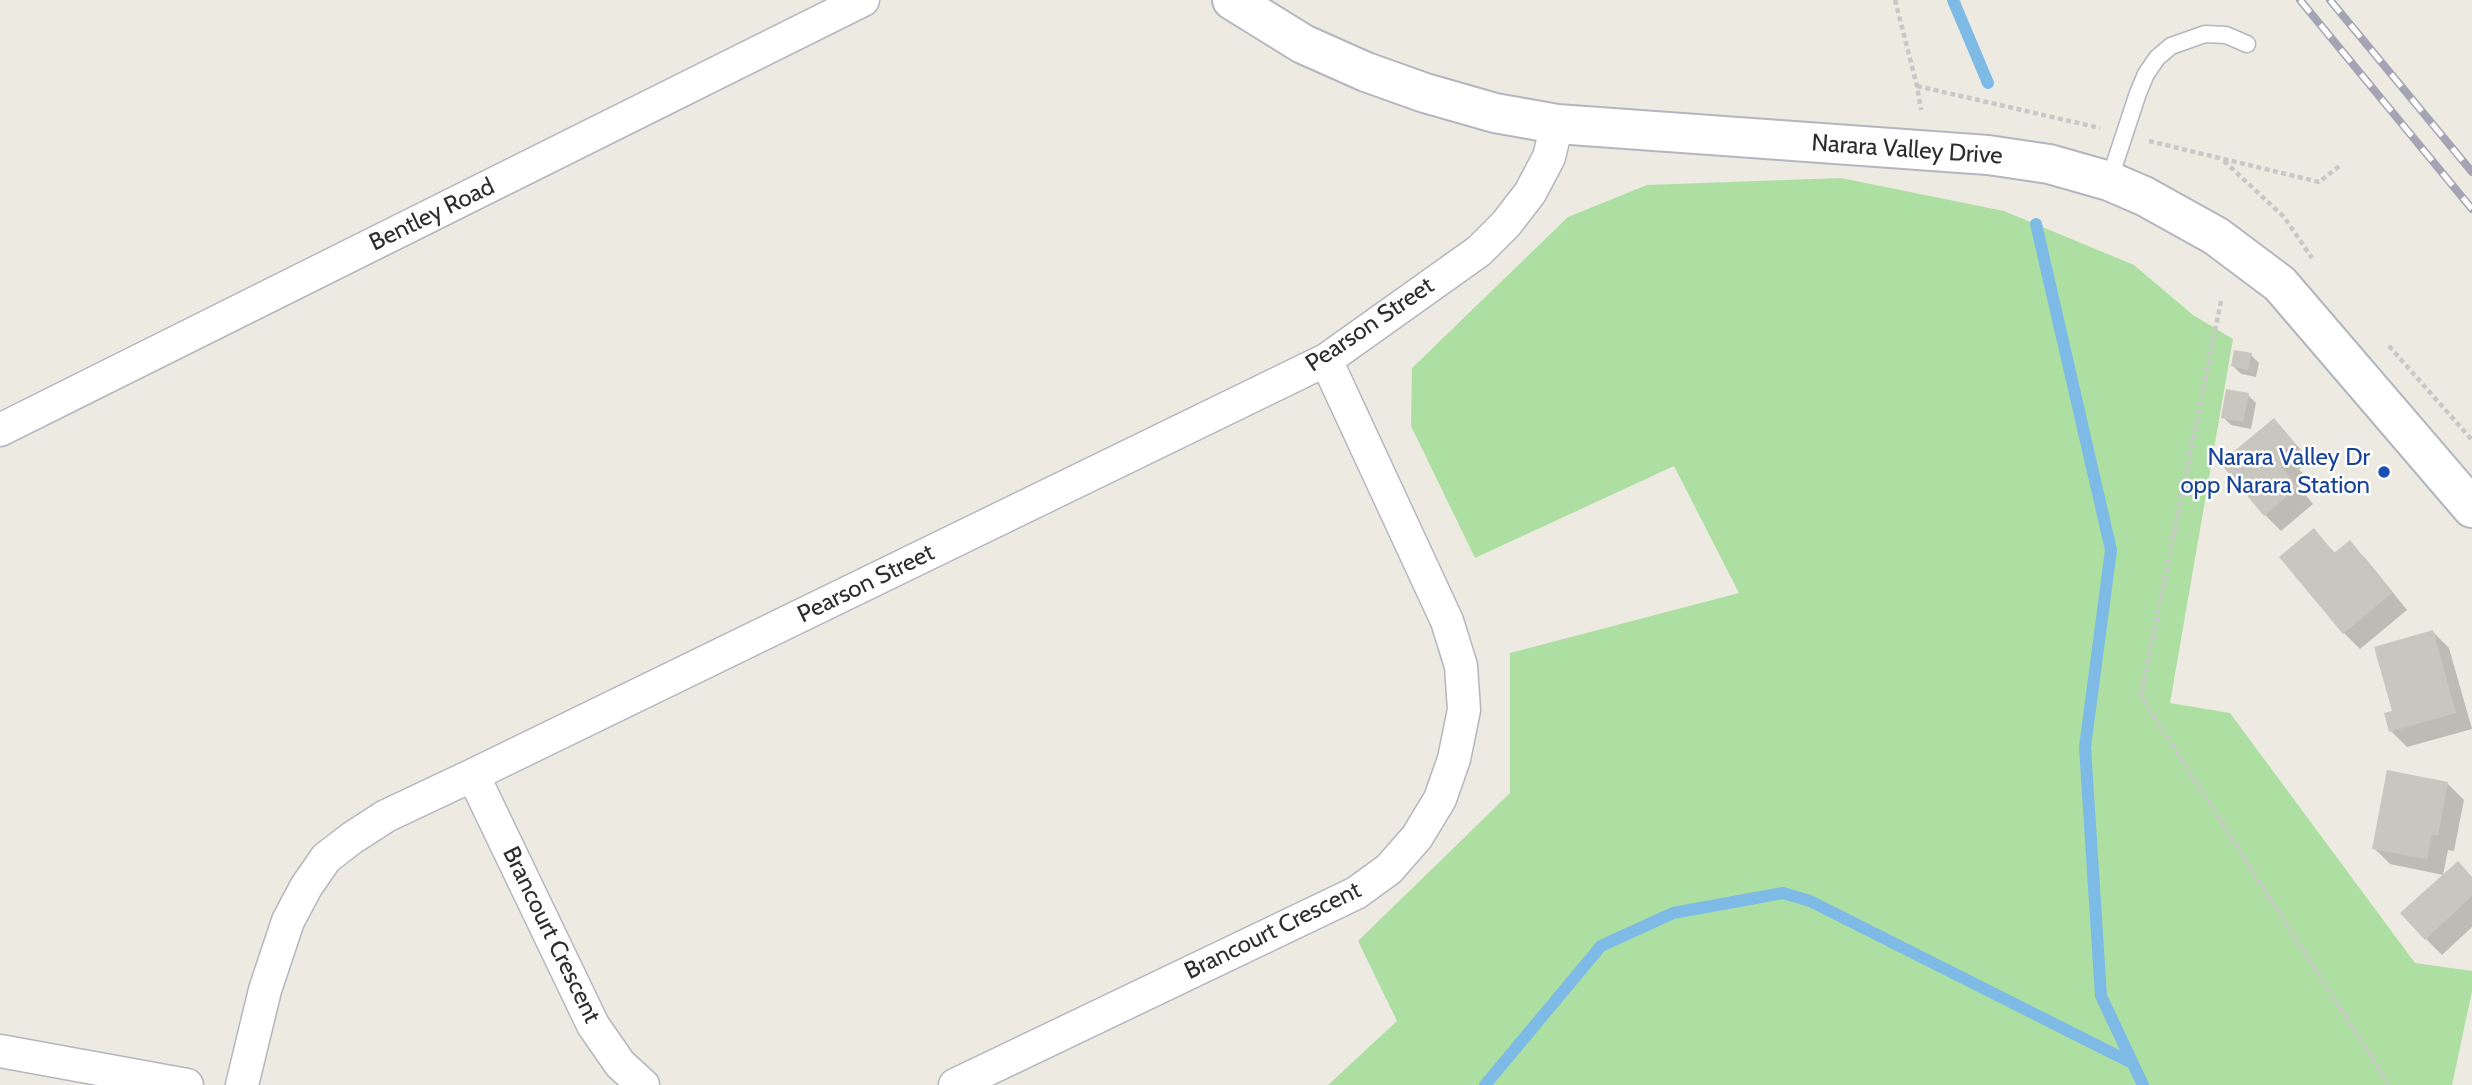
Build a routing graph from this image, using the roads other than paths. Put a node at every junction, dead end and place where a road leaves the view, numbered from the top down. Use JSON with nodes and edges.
{"nodes":[{"id":1,"x":863,"y":0,"type":"edge"},
{"id":2,"x":1233,"y":0,"type":"edge"},
{"id":3,"x":2247,"y":44,"type":"dead end"},
{"id":4,"x":1557,"y":124,"type":"junction"},
{"id":5,"x":2109,"y":181,"type":"junction"},
{"id":6,"x":1326,"y":360,"type":"junction"},
{"id":7,"x":0,"y":430,"type":"edge"},
{"id":8,"x":2472,"y":508,"type":"edge"},
{"id":9,"x":473,"y":775,"type":"junction"},
{"id":10,"x":0,"y":1051,"type":"edge"},
{"id":11,"x":187,"y":1085,"type":"edge"},
{"id":12,"x":242,"y":1085,"type":"edge"},
{"id":13,"x":643,"y":1085,"type":"edge"},
{"id":14,"x":955,"y":1085,"type":"edge"}],
"edges":[{"from":1,"to":7,"type":"street","name":"Bentley Road"},
{"from":2,"to":4,"type":"main road","name":"Narara Valley Drive"},
{"from":3,"to":5,"type":"lane"},
{"from":4,"to":5,"type":"main road","name":"Narara Valley Drive"},
{"from":4,"to":6,"type":"street","name":"Pearson Street"},
{"from":5,"to":8,"type":"main road","name":"Narara Valley Drive"},
{"from":6,"to":9,"type":"street","name":"Pearson Street"},
{"from":6,"to":14,"type":"street","name":"Brancourt Crescent"},
{"from":9,"to":12,"type":"street","name":"Pearson Street"},
{"from":9,"to":13,"type":"street","name":"Brancourt Crescent"},
{"from":10,"to":11,"type":"street"}]}
